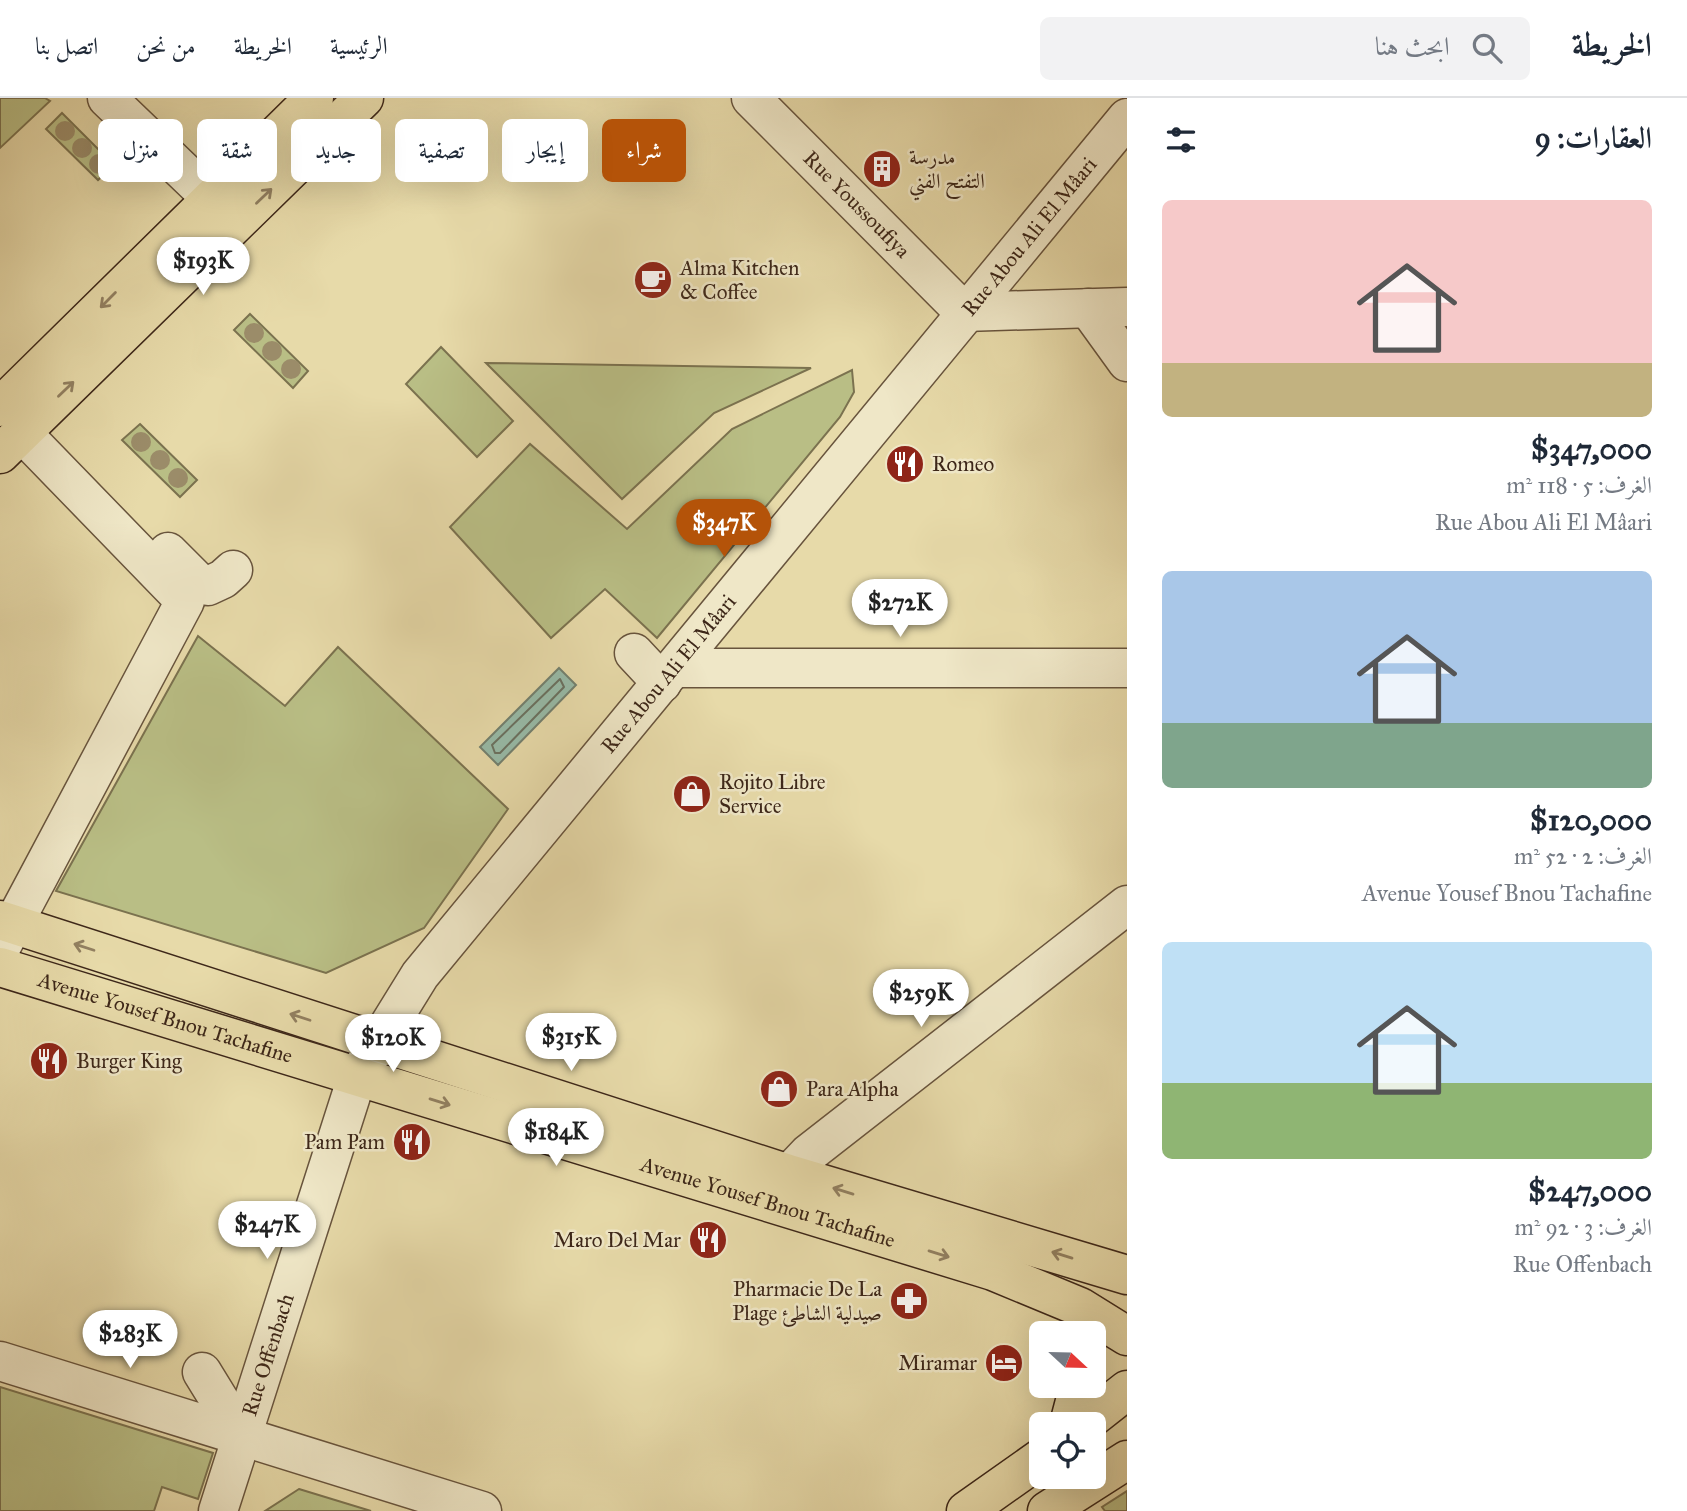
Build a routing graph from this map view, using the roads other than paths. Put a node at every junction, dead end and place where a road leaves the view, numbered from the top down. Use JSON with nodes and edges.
{"nodes":[{"id":1,"x":107,"y":98,"type":"edge"},
{"id":2,"x":314,"y":98,"type":"edge"},
{"id":3,"x":364,"y":98,"type":"edge"},
{"id":4,"x":751,"y":98,"type":"edge"},
{"id":5,"x":1127,"y":118,"type":"edge"},
{"id":6,"x":224,"y":210,"type":"junction"},
{"id":7,"x":1127,"y":307,"type":"edge"},
{"id":8,"x":1088,"y":308,"type":"junction"},
{"id":9,"x":964,"y":312,"type":"junction"},
{"id":10,"x":1127,"y":362,"type":"edge"},
{"id":11,"x":13,"y":412,"type":"edge"},
{"id":12,"x":233,"y":570,"type":"dead end"},
{"id":13,"x":634,"y":653,"type":"dead end"},
{"id":14,"x":1127,"y":668,"type":"edge"},
{"id":15,"x":668,"y":676,"type":"junction"},
{"id":16,"x":1127,"y":905,"type":"edge"},
{"id":17,"x":4,"y":931,"type":"edge"},
{"id":18,"x":0,"y":967,"type":"edge"},
{"id":19,"x":377,"y":1041,"type":"junction"},
{"id":20,"x":357,"y":1077,"type":"junction"},
{"id":21,"x":780,"y":1189,"type":"junction"},
{"id":22,"x":1127,"y":1275,"type":"edge"},
{"id":23,"x":1040,"y":1289,"type":"junction"},
{"id":24,"x":1064,"y":1321,"type":"edge"},
{"id":25,"x":1127,"y":1336,"type":"edge"},
{"id":26,"x":0,"y":1361,"type":"edge"},
{"id":27,"x":202,"y":1372,"type":"dead end"},
{"id":28,"x":1127,"y":1390,"type":"edge"},
{"id":29,"x":1099,"y":1412,"type":"edge"},
{"id":30,"x":242,"y":1437,"type":"junction"},
{"id":31,"x":1127,"y":1460,"type":"edge"},
{"id":32,"x":1029,"y":1466,"type":"edge"},
{"id":33,"x":218,"y":1511,"type":"edge"},
{"id":34,"x":482,"y":1511,"type":"edge"},
{"id":35,"x":966,"y":1511,"type":"edge"},
{"id":36,"x":1047,"y":1511,"type":"edge"}],
"edges":[{"from":1,"to":6,"type":"street"},
{"from":2,"to":6,"type":"main road"},
{"from":6,"to":3,"type":"main road","one_way":true},
{"from":4,"to":9,"type":"street","name":"Rue Youssoufiya"},
{"from":5,"to":9,"type":"street","name":"Rue Abou Ali El Mâari"},
{"from":6,"to":11,"type":"main road"},
{"from":7,"to":8,"type":"street"},
{"from":8,"to":9,"type":"street"},
{"from":8,"to":10,"type":"street"},
{"from":9,"to":15,"type":"street","name":"Rue Abou Ali El Mâari"},
{"from":11,"to":12,"type":"street"},
{"from":11,"to":17,"type":"street"},
{"from":13,"to":15,"type":"street"},
{"from":14,"to":15,"type":"street"},
{"from":15,"to":19,"type":"street","name":"Rue Abou Ali El Mâari"},
{"from":16,"to":21,"type":"street"},
{"from":19,"to":17,"type":"main road","name":"Avenue Yousef Bnou Tachafine","one_way":true},
{"from":18,"to":20,"type":"main road","name":"Avenue Yousef Bnou Tachafine"},
{"from":19,"to":20,"type":"street","name":"Rue Abou Ali El Mâari"},
{"from":19,"to":21,"type":"main road","name":"Avenue Yousef Bnou Tachafine"},
{"from":20,"to":21,"type":"main road","name":"Avenue Yousef Bnou Tachafine","one_way":true},
{"from":20,"to":30,"type":"street","name":"Rue Offenbach"},
{"from":22,"to":21,"type":"main road","name":"Avenue Yousef Bnou Tachafine","one_way":true},
{"from":21,"to":23,"type":"main road","name":"Avenue Yousef Bnou Tachafine","one_way":true},
{"from":23,"to":24,"type":"main road"},
{"from":23,"to":25,"type":"main road","name":"Avenue Yousef Bnou Tachafine"},
{"from":26,"to":30,"type":"street"},
{"from":27,"to":30,"type":"street"},
{"from":28,"to":29,"type":"main road"},
{"from":30,"to":33,"type":"street","name":"Rue Offenbach"},
{"from":30,"to":34,"type":"street"},
{"from":31,"to":36,"type":"main road"},
{"from":32,"to":35,"type":"main road"}]}
